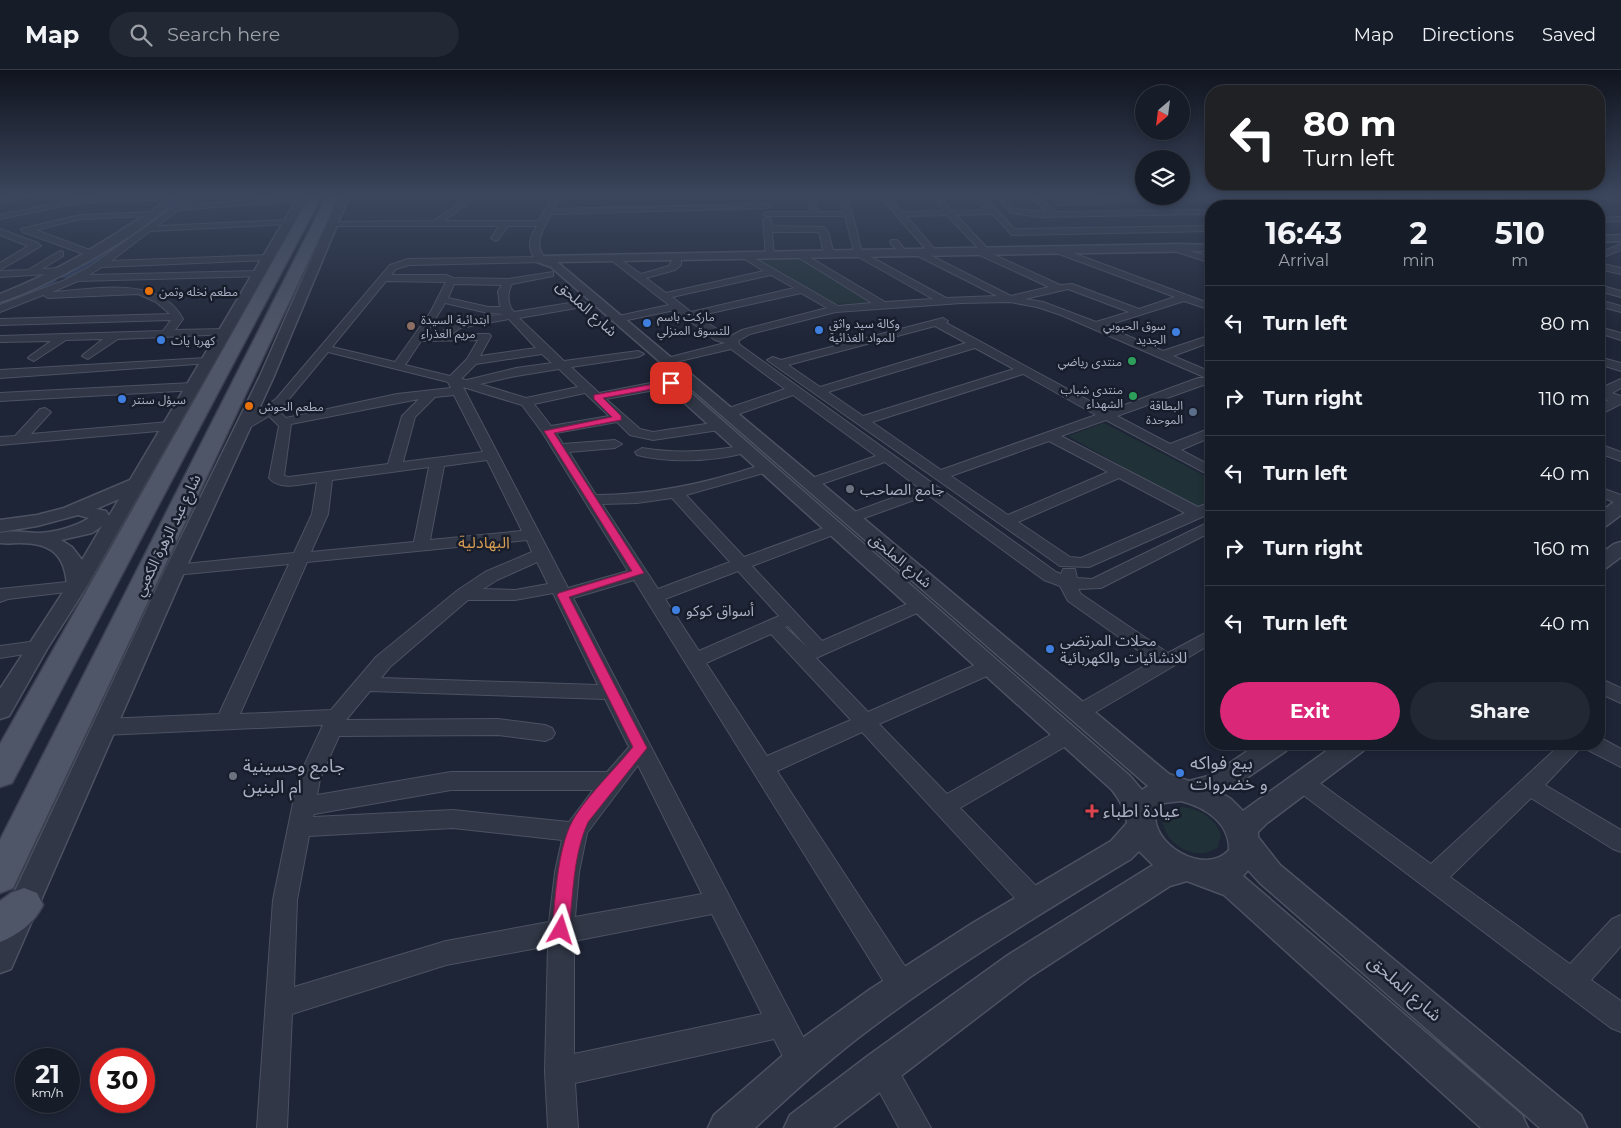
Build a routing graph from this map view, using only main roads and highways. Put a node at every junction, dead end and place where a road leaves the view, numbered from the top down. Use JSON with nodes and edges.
{"nodes":[{"id":1,"x":285,"y":243,"type":"edge"},
{"id":2,"x":292,"y":243,"type":"edge"},
{"id":3,"x":279,"y":258,"type":"junction"},
{"id":4,"x":3,"y":766,"type":"edge"},
{"id":5,"x":0,"y":876,"type":"edge"}],
"edges":[{"from":1,"to":3,"type":"main road","name":"شارع عبد الزهرة الكعبي"},
{"from":2,"to":3,"type":"main road","name":"شارع عبد الزهرة الكعبي"},
{"from":3,"to":4,"type":"main road","name":"شارع عبد الزهرة الكعبي"},
{"from":3,"to":5,"type":"main road","name":"شارع عبد الزهرة الكعبي"}]}
